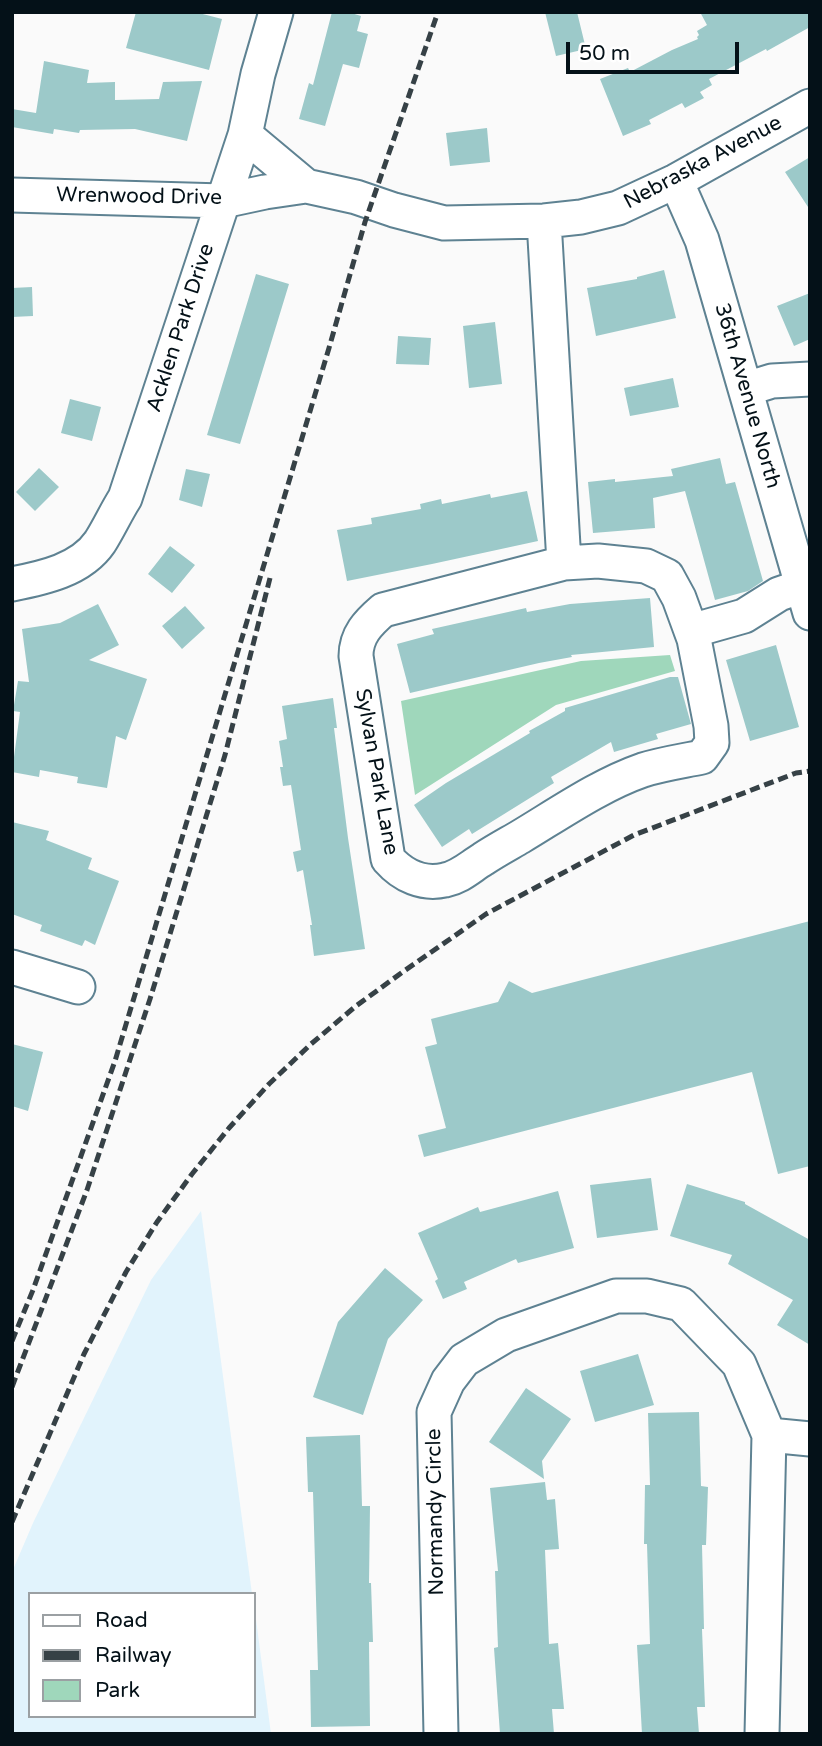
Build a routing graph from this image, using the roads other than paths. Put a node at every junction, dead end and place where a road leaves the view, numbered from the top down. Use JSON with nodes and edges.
{"nodes":[{"id":1,"x":276,"y":12,"type":"edge"},
{"id":2,"x":810,"y":106,"type":"edge"},
{"id":3,"x":245,"y":135,"type":"junction"},
{"id":4,"x":676,"y":181,"type":"junction"},
{"id":5,"x":306,"y":186,"type":"junction"},
{"id":6,"x":12,"y":195,"type":"edge"},
{"id":7,"x":223,"y":201,"type":"junction"},
{"id":8,"x":544,"y":221,"type":"junction"},
{"id":9,"x":810,"y":379,"type":"edge"},
{"id":10,"x":746,"y":389,"type":"junction"},
{"id":11,"x":564,"y":563,"type":"junction"},
{"id":12,"x":12,"y":584,"type":"edge"},
{"id":13,"x":806,"y":600,"type":"edge"},
{"id":14,"x":691,"y":631,"type":"junction"},
{"id":15,"x":12,"y":967,"type":"edge"},
{"id":16,"x":78,"y":987,"type":"dead end"},
{"id":17,"x":769,"y":1436,"type":"junction"},
{"id":18,"x":810,"y":1439,"type":"edge"},
{"id":19,"x":441,"y":1734,"type":"edge"},
{"id":20,"x":762,"y":1734,"type":"edge"}],
"edges":[{"from":1,"to":3,"type":"street","name":"Acklen Park Drive"},
{"from":2,"to":4,"type":"street","name":"Nebraska Avenue"},
{"from":3,"to":5,"type":"street"},
{"from":3,"to":7,"type":"street","name":"Acklen Park Drive"},
{"from":4,"to":8,"type":"street","name":"Nebraska Avenue"},
{"from":4,"to":10,"type":"street","name":"36th Avenue North"},
{"from":5,"to":7,"type":"street","name":"Wrenwood Drive"},
{"from":5,"to":8,"type":"street","name":"Nebraska Avenue"},
{"from":6,"to":7,"type":"street","name":"Wrenwood Drive"},
{"from":7,"to":12,"type":"street","name":"Acklen Park Drive"},
{"from":8,"to":11,"type":"street"},
{"from":9,"to":10,"type":"street"},
{"from":10,"to":13,"type":"street","name":"36th Avenue North"},
{"from":11,"to":14,"type":"street","name":"Sylvan Park Lane"},
{"from":11,"to":14,"type":"street","name":"Sylvan Park Lane"},
{"from":13,"to":14,"type":"street"},
{"from":15,"to":16,"type":"street"},
{"from":17,"to":18,"type":"street"},
{"from":17,"to":19,"type":"street","name":"Normandy Circle"},
{"from":17,"to":20,"type":"street","name":"Normandy Circle"}]}
